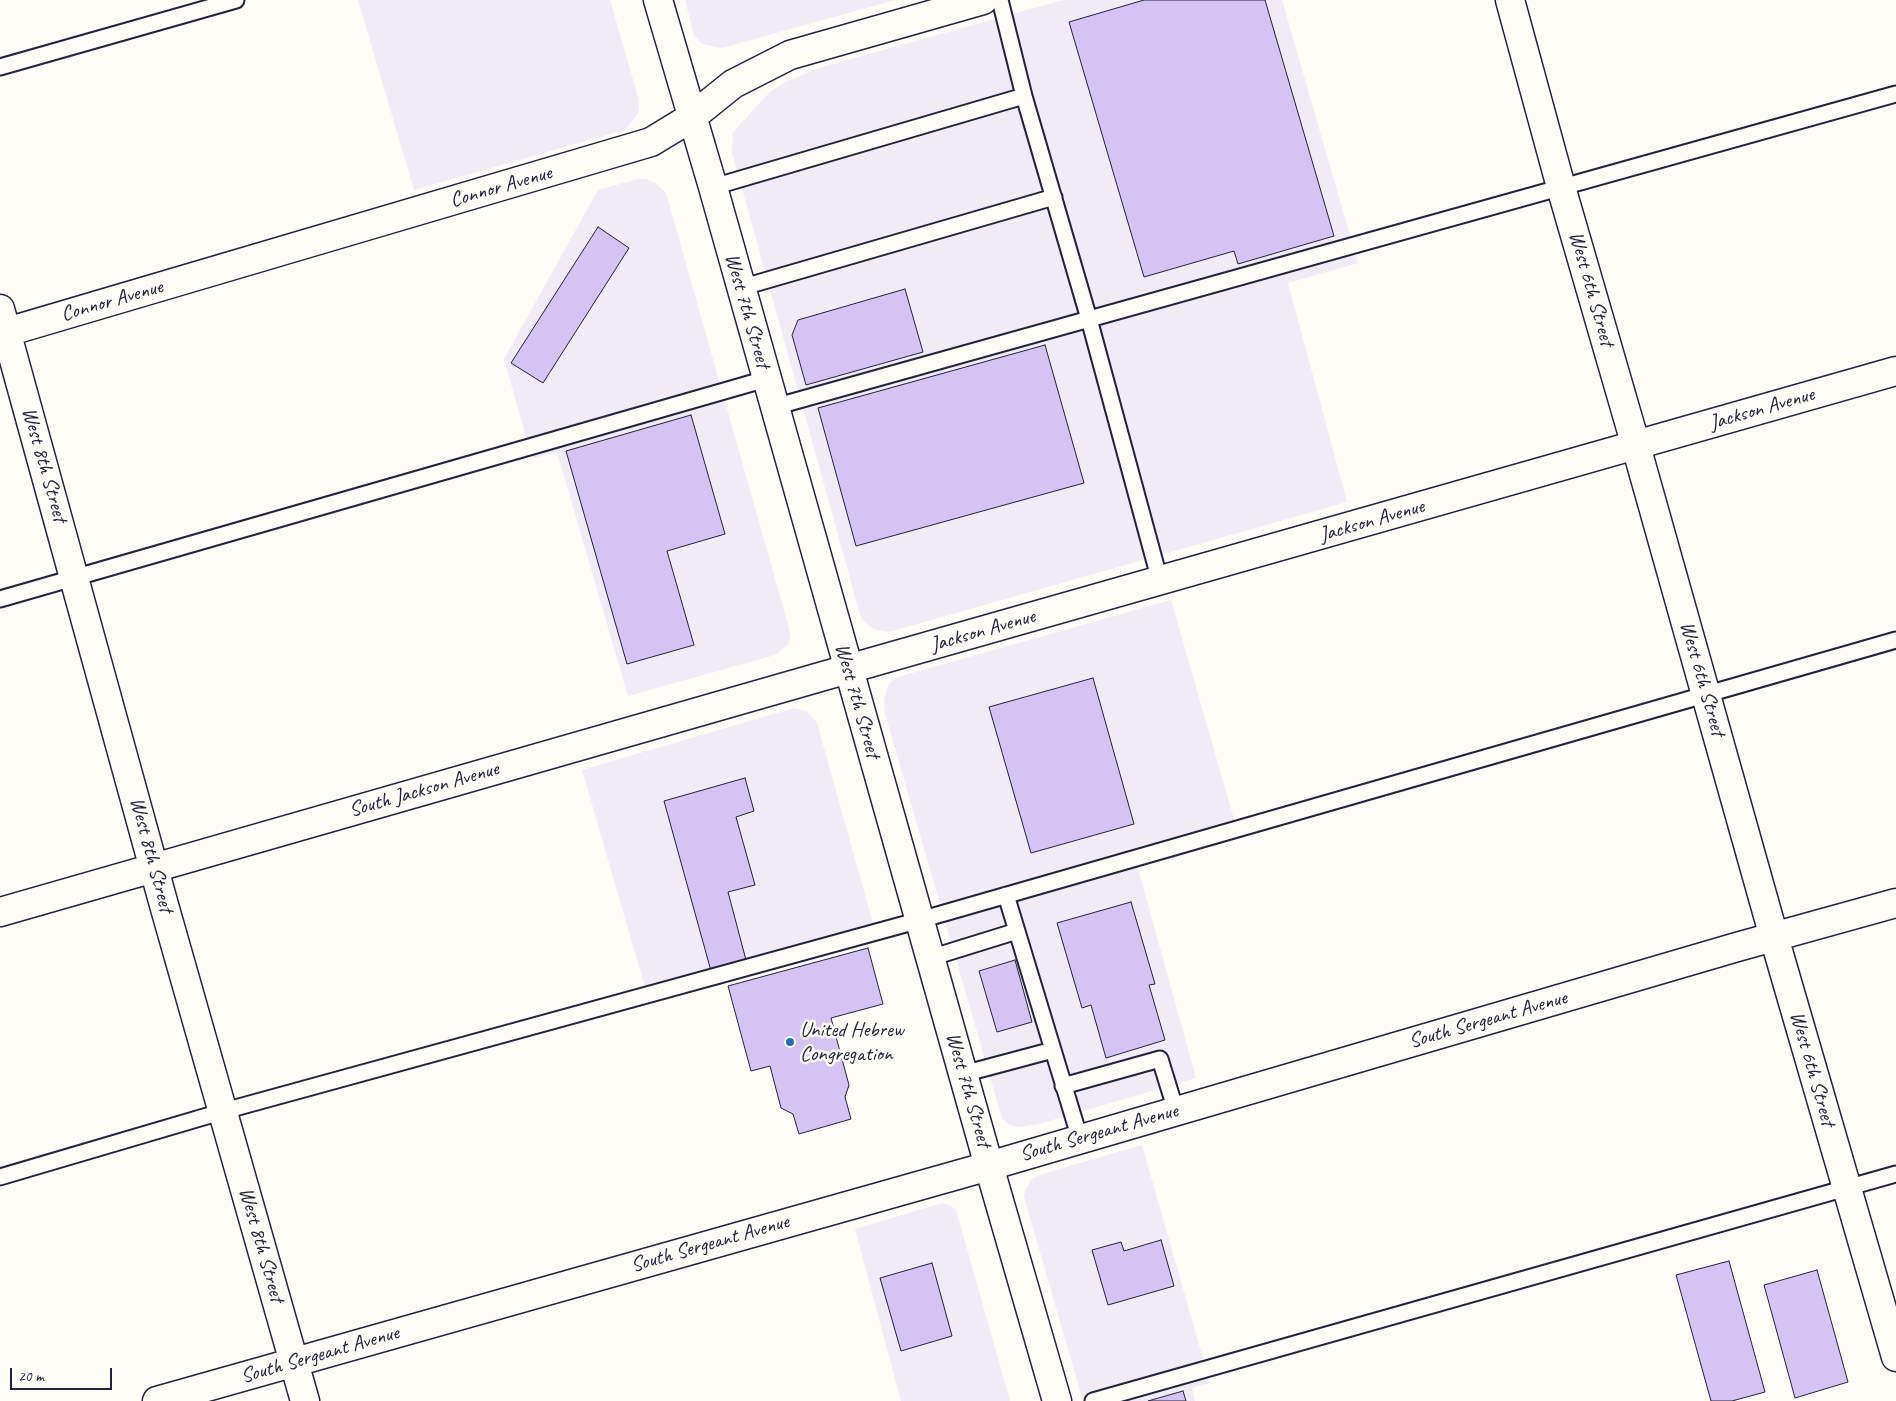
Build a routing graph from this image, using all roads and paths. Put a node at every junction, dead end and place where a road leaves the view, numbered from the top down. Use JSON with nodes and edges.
{"nodes":[{"id":1,"x":236,"y":0,"type":"edge"},
{"id":2,"x":658,"y":0,"type":"edge"},
{"id":3,"x":983,"y":0,"type":"edge"},
{"id":4,"x":1000,"y":0,"type":"edge"},
{"id":5,"x":1510,"y":0,"type":"edge"},
{"id":6,"x":0,"y":67,"type":"edge"},
{"id":7,"x":1896,"y":94,"type":"edge"},
{"id":8,"x":1024,"y":96,"type":"junction"},
{"id":9,"x":692,"y":117,"type":"junction"},
{"id":10,"x":712,"y":187,"type":"junction"},
{"id":11,"x":1561,"y":187,"type":"junction"},
{"id":12,"x":1054,"y":197,"type":"junction"},
{"id":13,"x":740,"y":288,"type":"junction"},
{"id":14,"x":1089,"y":319,"type":"junction"},
{"id":15,"x":2,"y":325,"type":"edge"},
{"id":16,"x":1896,"y":371,"type":"edge"},
{"id":17,"x":766,"y":380,"type":"junction"},
{"id":18,"x":774,"y":407,"type":"junction"},
{"id":19,"x":1636,"y":446,"type":"junction"},
{"id":20,"x":75,"y":577,"type":"junction"},
{"id":21,"x":1160,"y":581,"type":"junction"},
{"id":22,"x":0,"y":599,"type":"edge"},
{"id":23,"x":1896,"y":640,"type":"edge"},
{"id":24,"x":848,"y":669,"type":"junction"},
{"id":25,"x":1706,"y":693,"type":"junction"},
{"id":26,"x":154,"y":867,"type":"junction"},
{"id":27,"x":1006,"y":896,"type":"junction"},
{"id":28,"x":1896,"y":903,"type":"edge"},
{"id":29,"x":0,"y":912,"type":"edge"},
{"id":30,"x":920,"y":920,"type":"junction"},
{"id":31,"x":1017,"y":931,"type":"junction"},
{"id":32,"x":1774,"y":937,"type":"junction"},
{"id":33,"x":930,"y":958,"type":"junction"},
{"id":34,"x":1053,"y":1050,"type":"junction"},
{"id":35,"x":963,"y":1074,"type":"junction"},
{"id":36,"x":1064,"y":1086,"type":"junction"},
{"id":37,"x":224,"y":1111,"type":"junction"},
{"id":38,"x":1176,"y":1111,"type":"junction"},
{"id":39,"x":1080,"y":1139,"type":"junction"},
{"id":40,"x":989,"y":1166,"type":"junction"},
{"id":41,"x":1896,"y":1174,"type":"edge"},
{"id":42,"x":0,"y":1177,"type":"edge"},
{"id":43,"x":1847,"y":1188,"type":"junction"},
{"id":44,"x":1896,"y":1357,"type":"edge"},
{"id":45,"x":294,"y":1362,"type":"junction"},
{"id":46,"x":157,"y":1401,"type":"edge"},
{"id":47,"x":305,"y":1401,"type":"edge"},
{"id":48,"x":1057,"y":1401,"type":"edge"},
{"id":49,"x":1093,"y":1401,"type":"edge"}],
"edges":[{"from":1,"to":6,"type":"lane"},
{"from":2,"to":9,"type":"street","name":"West 7th Street"},
{"from":3,"to":9,"type":"street","name":"Connor Avenue"},
{"from":4,"to":8,"type":"lane"},
{"from":5,"to":11,"type":"street","name":"West 6th Street"},
{"from":7,"to":11,"type":"lane"},
{"from":8,"to":10,"type":"lane"},
{"from":8,"to":12,"type":"lane"},
{"from":9,"to":10,"type":"street","name":"West 7th Street"},
{"from":9,"to":15,"type":"street","name":"Connor Avenue"},
{"from":10,"to":13,"type":"street","name":"West 7th Street"},
{"from":11,"to":14,"type":"lane"},
{"from":11,"to":19,"type":"street","name":"West 6th Street"},
{"from":12,"to":13,"type":"lane"},
{"from":12,"to":14,"type":"lane"},
{"from":13,"to":17,"type":"street","name":"West 7th Street"},
{"from":14,"to":18,"type":"lane"},
{"from":14,"to":21,"type":"lane"},
{"from":15,"to":20,"type":"street","name":"West 8th Street"},
{"from":16,"to":19,"type":"street","name":"Jackson Avenue"},
{"from":17,"to":18,"type":"street","name":"West 7th Street"},
{"from":17,"to":20,"type":"lane"},
{"from":18,"to":24,"type":"street","name":"West 7th Street"},
{"from":19,"to":21,"type":"street","name":"Jackson Avenue"},
{"from":19,"to":25,"type":"street","name":"West 6th Street"},
{"from":20,"to":22,"type":"lane"},
{"from":20,"to":26,"type":"street","name":"West 8th Street"},
{"from":21,"to":24,"type":"street","name":"Jackson Avenue"},
{"from":23,"to":25,"type":"lane"},
{"from":24,"to":26,"type":"street","name":"South Jackson Avenue"},
{"from":24,"to":30,"type":"street","name":"West 7th Street"},
{"from":25,"to":27,"type":"lane"},
{"from":25,"to":32,"type":"street","name":"West 6th Street"},
{"from":26,"to":29,"type":"street","name":"South Jackson Avenue"},
{"from":26,"to":37,"type":"street","name":"West 8th Street"},
{"from":27,"to":30,"type":"lane"},
{"from":27,"to":31,"type":"lane"},
{"from":28,"to":32,"type":"street","name":"South Sergeant Avenue"},
{"from":30,"to":33,"type":"street","name":"West 7th Street"},
{"from":30,"to":37,"type":"lane"},
{"from":31,"to":33,"type":"lane"},
{"from":31,"to":34,"type":"lane"},
{"from":32,"to":38,"type":"street","name":"South Sergeant Avenue"},
{"from":32,"to":43,"type":"street","name":"West 6th Street"},
{"from":33,"to":35,"type":"street","name":"West 7th Street"},
{"from":34,"to":35,"type":"lane"},
{"from":34,"to":36,"type":"lane"},
{"from":35,"to":40,"type":"street","name":"West 7th Street"},
{"from":36,"to":38,"type":"lane"},
{"from":36,"to":39,"type":"lane"},
{"from":37,"to":42,"type":"lane"},
{"from":37,"to":45,"type":"street","name":"West 8th Street"},
{"from":38,"to":39,"type":"street","name":"South Sergeant Avenue"},
{"from":39,"to":40,"type":"street","name":"South Sergeant Avenue"},
{"from":40,"to":45,"type":"street","name":"South Sergeant Avenue"},
{"from":40,"to":48,"type":"street","name":"West 7th Street"},
{"from":41,"to":43,"type":"lane"},
{"from":43,"to":44,"type":"street","name":"West 6th Street"},
{"from":43,"to":49,"type":"lane"},
{"from":45,"to":46,"type":"street","name":"South Sergeant Avenue"},
{"from":45,"to":47,"type":"street","name":"West 8th Street"}]}
